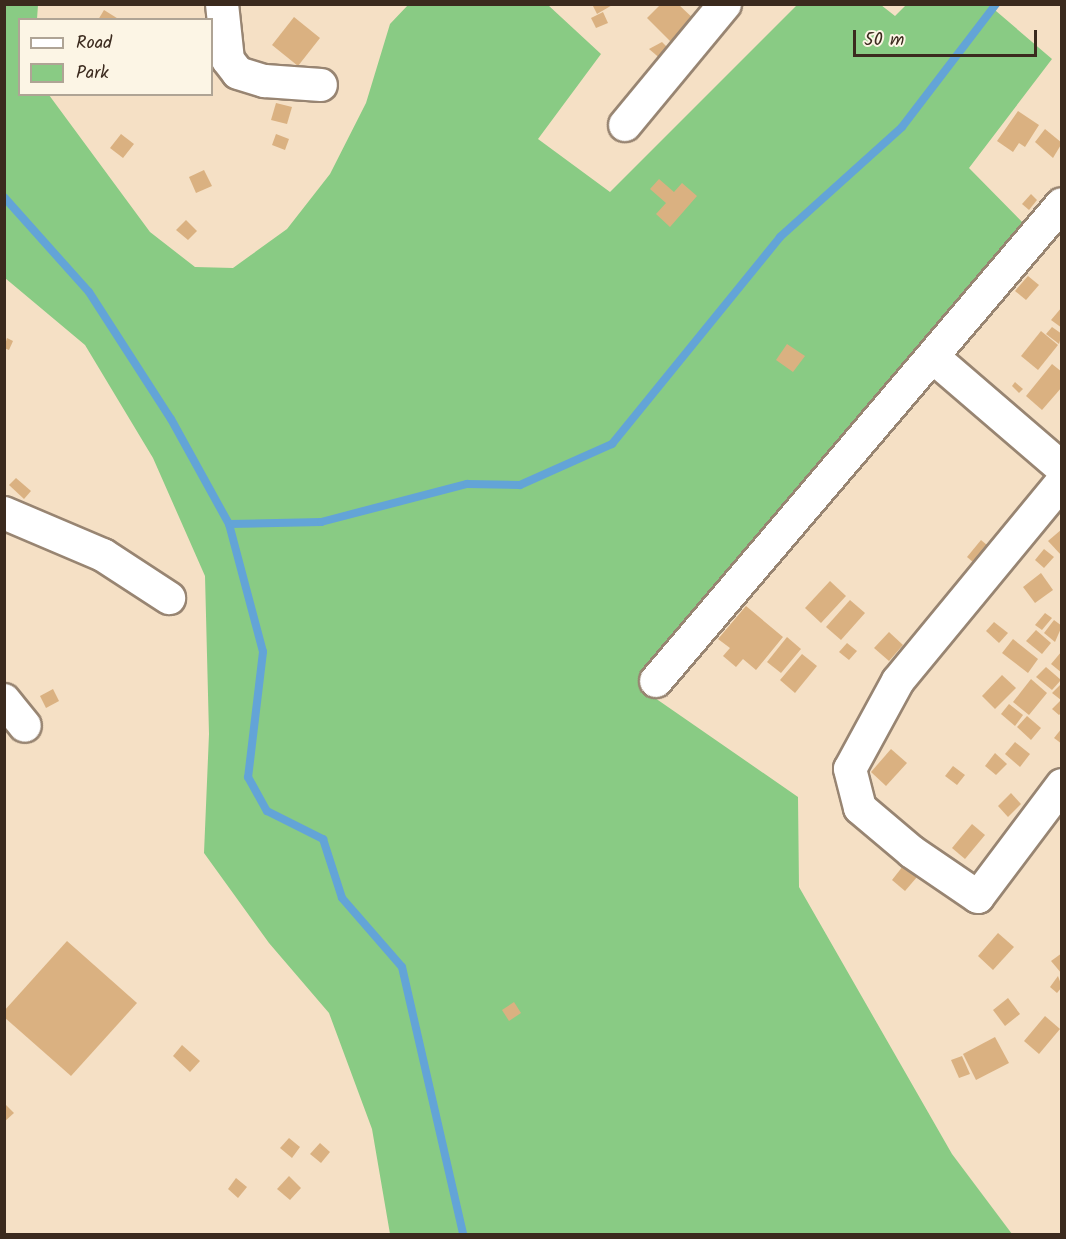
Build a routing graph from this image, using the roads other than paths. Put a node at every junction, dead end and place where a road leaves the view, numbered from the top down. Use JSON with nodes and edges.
{"nodes":[{"id":1,"x":222,"y":4,"type":"edge"},
{"id":2,"x":725,"y":4,"type":"edge"},
{"id":3,"x":321,"y":85,"type":"dead end"},
{"id":4,"x":625,"y":126,"type":"dead end"},
{"id":5,"x":1062,"y":204,"type":"edge"},
{"id":6,"x":933,"y":357,"type":"junction"},
{"id":7,"x":1062,"y":468,"type":"edge"},
{"id":8,"x":1062,"y":482,"type":"edge"},
{"id":9,"x":4,"y":513,"type":"edge"},
{"id":10,"x":169,"y":598,"type":"dead end"},
{"id":11,"x":656,"y":681,"type":"dead end"},
{"id":12,"x":4,"y":700,"type":"edge"},
{"id":13,"x":25,"y":726,"type":"dead end"},
{"id":14,"x":1062,"y":785,"type":"edge"}],
"edges":[{"from":1,"to":3,"type":"street"},
{"from":2,"to":4,"type":"street"},
{"from":5,"to":6,"type":"street"},
{"from":6,"to":7,"type":"street"},
{"from":6,"to":11,"type":"street"},
{"from":8,"to":14,"type":"street"},
{"from":9,"to":10,"type":"street"},
{"from":12,"to":13,"type":"street"}]}
